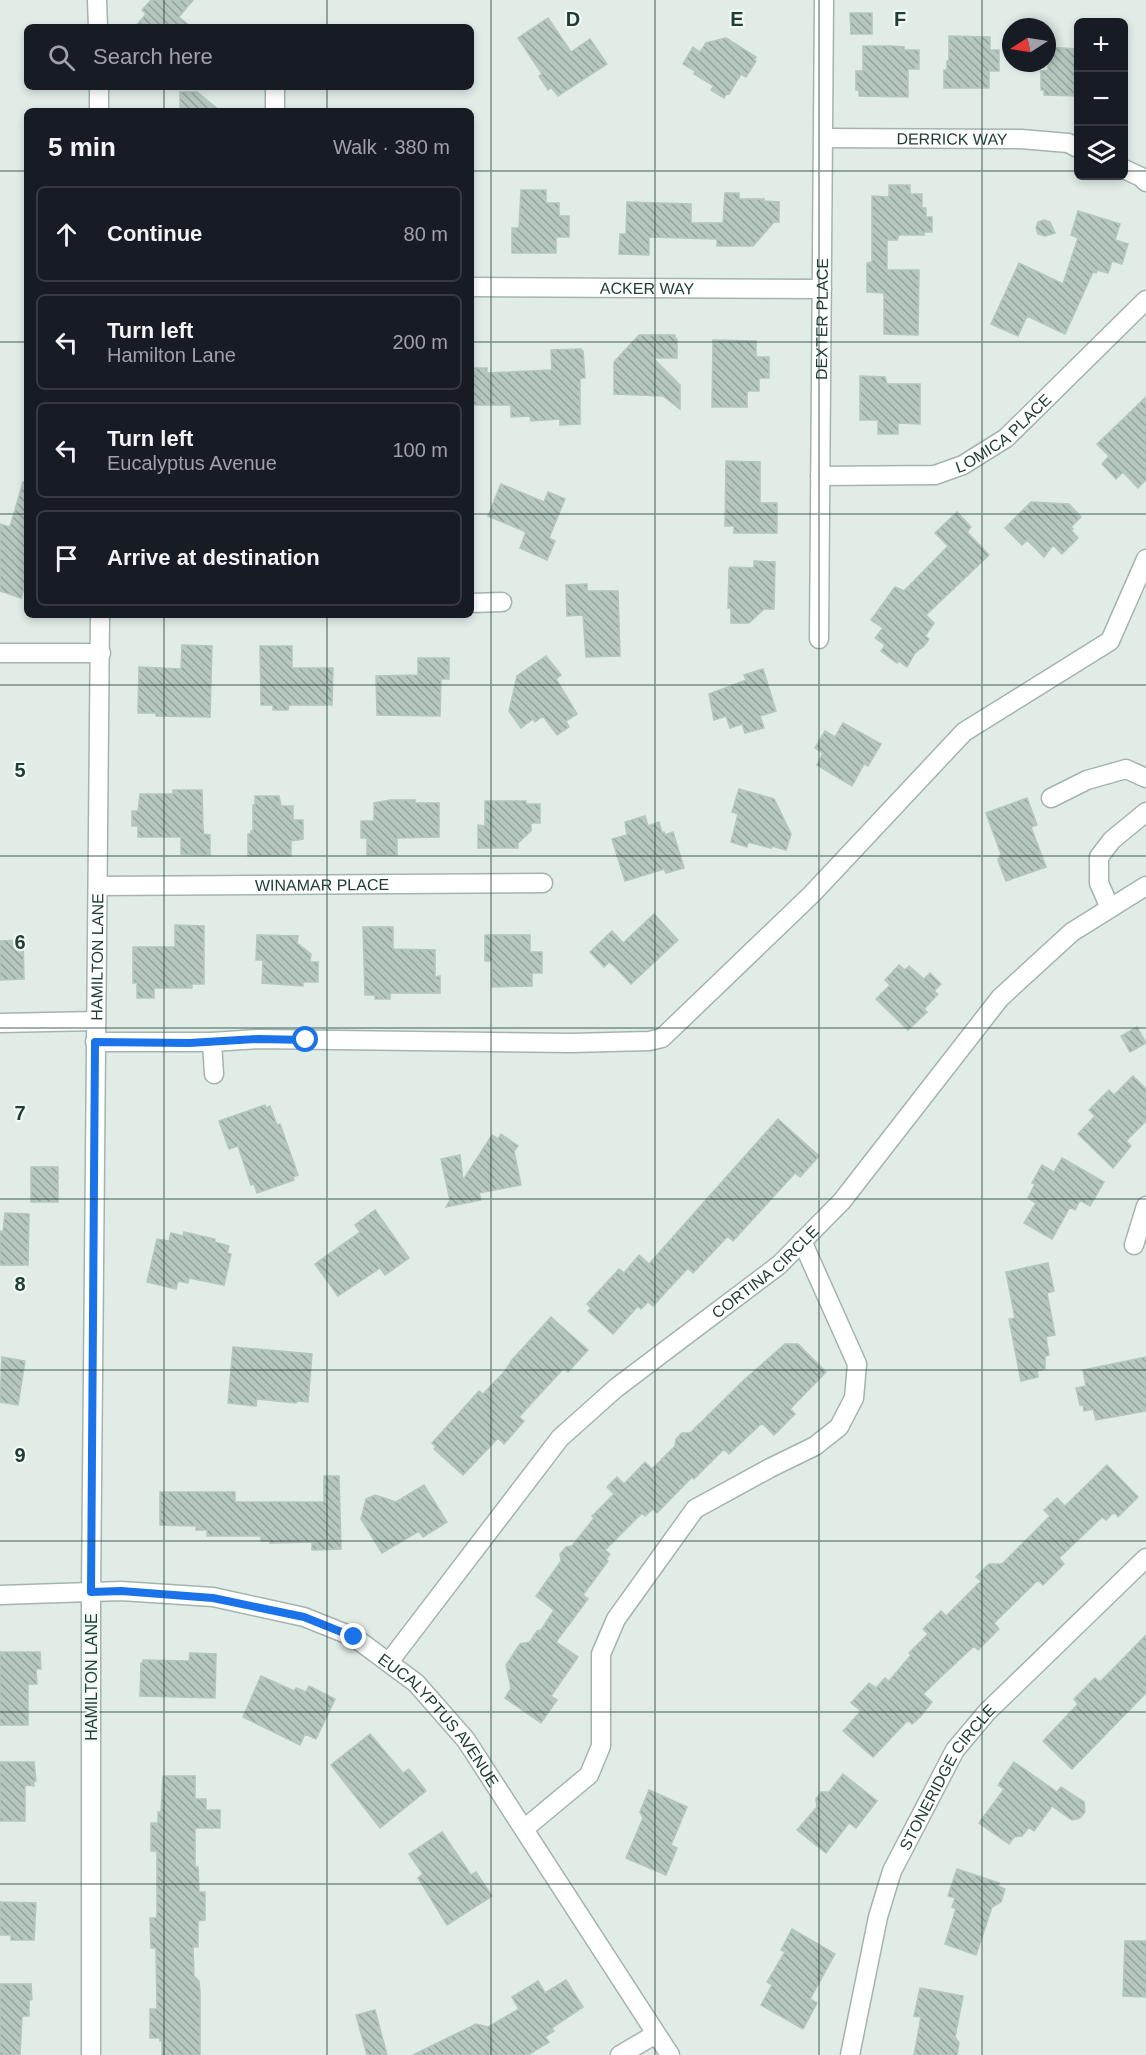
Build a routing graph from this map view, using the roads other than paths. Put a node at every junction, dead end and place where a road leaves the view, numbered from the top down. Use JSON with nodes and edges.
{"nodes":[{"id":1,"x":97,"y":0,"type":"edge"},
{"id":2,"x":824,"y":0,"type":"edge"},
{"id":3,"x":98,"y":24,"type":"edge"},
{"id":4,"x":99,"y":90,"type":"edge"},
{"id":5,"x":275,"y":90,"type":"edge"},
{"id":6,"x":99,"y":108,"type":"edge"},
{"id":7,"x":275,"y":108,"type":"edge"},
{"id":8,"x":824,"y":138,"type":"junction"},
{"id":9,"x":1074,"y":146,"type":"edge"},
{"id":10,"x":1128,"y":171,"type":"edge"},
{"id":11,"x":1146,"y":182,"type":"edge"},
{"id":12,"x":474,"y":287,"type":"edge"},
{"id":13,"x":822,"y":289,"type":"junction"},
{"id":14,"x":1146,"y":300,"type":"edge"},
{"id":15,"x":820,"y":476,"type":"junction"},
{"id":16,"x":1146,"y":559,"type":"edge"},
{"id":17,"x":502,"y":602,"type":"dead end"},
{"id":18,"x":474,"y":603,"type":"edge"},
{"id":19,"x":100,"y":618,"type":"edge"},
{"id":20,"x":819,"y":639,"type":"dead end"},
{"id":21,"x":0,"y":653,"type":"edge"},
{"id":22,"x":101,"y":653,"type":"junction"},
{"id":23,"x":1146,"y":778,"type":"edge"},
{"id":24,"x":1051,"y":798,"type":"dead end"},
{"id":25,"x":1146,"y":812,"type":"edge"},
{"id":26,"x":543,"y":883,"type":"dead end"},
{"id":27,"x":98,"y":886,"type":"junction"},
{"id":28,"x":1146,"y":886,"type":"edge"},
{"id":29,"x":1110,"y":908,"type":"junction"},
{"id":30,"x":96,"y":1021,"type":"junction"},
{"id":31,"x":0,"y":1023,"type":"edge"},
{"id":32,"x":95,"y":1042,"type":"junction"},
{"id":33,"x":212,"y":1042,"type":"junction"},
{"id":34,"x":214,"y":1074,"type":"dead end"},
{"id":35,"x":1146,"y":1206,"type":"edge"},
{"id":36,"x":802,"y":1241,"type":"junction"},
{"id":37,"x":1134,"y":1245,"type":"dead end"},
{"id":38,"x":1146,"y":1558,"type":"edge"},
{"id":39,"x":91,"y":1592,"type":"junction"},
{"id":40,"x":0,"y":1595,"type":"edge"},
{"id":41,"x":389,"y":1662,"type":"junction"},
{"id":42,"x":524,"y":1829,"type":"junction"},
{"id":43,"x":656,"y":2034,"type":"junction"},
{"id":44,"x":91,"y":2055,"type":"edge"},
{"id":45,"x":620,"y":2055,"type":"edge"},
{"id":46,"x":670,"y":2055,"type":"edge"},
{"id":47,"x":850,"y":2055,"type":"edge"}],
"edges":[{"from":1,"to":3,"type":"street"},
{"from":2,"to":8,"type":"street","name":"DEXTER PLACE"},
{"from":4,"to":6,"type":"street"},
{"from":5,"to":7,"type":"street"},
{"from":8,"to":9,"type":"street","name":"DERRICK WAY"},
{"from":8,"to":13,"type":"street","name":"DEXTER PLACE"},
{"from":10,"to":11,"type":"street"},
{"from":12,"to":13,"type":"street","name":"ACKER WAY"},
{"from":13,"to":15,"type":"street","name":"DEXTER PLACE"},
{"from":14,"to":15,"type":"street","name":"LOMICA PLACE"},
{"from":15,"to":20,"type":"street","name":"DEXTER PLACE"},
{"from":16,"to":33,"type":"street"},
{"from":17,"to":18,"type":"street"},
{"from":19,"to":22,"type":"street","name":"HAMILTON LANE"},
{"from":21,"to":22,"type":"street"},
{"from":22,"to":27,"type":"street","name":"HAMILTON LANE"},
{"from":23,"to":24,"type":"street"},
{"from":25,"to":29,"type":"street"},
{"from":26,"to":27,"type":"street","name":"WINAMAR PLACE"},
{"from":27,"to":30,"type":"street","name":"HAMILTON LANE"},
{"from":28,"to":29,"type":"street","name":"CORTINA CIRCLE"},
{"from":29,"to":36,"type":"street","name":"CORTINA CIRCLE"},
{"from":30,"to":31,"type":"street"},
{"from":30,"to":32,"type":"street","name":"HAMILTON LANE"},
{"from":32,"to":33,"type":"street"},
{"from":32,"to":39,"type":"street","name":"HAMILTON LANE"},
{"from":33,"to":34,"type":"street"},
{"from":35,"to":37,"type":"street"},
{"from":36,"to":41,"type":"street","name":"CORTINA CIRCLE"},
{"from":36,"to":42,"type":"street"},
{"from":38,"to":47,"type":"street","name":"STONERIDGE CIRCLE"},
{"from":39,"to":40,"type":"street","name":"EUCALYPTUS AVENUE"},
{"from":39,"to":41,"type":"street","name":"EUCALYPTUS AVENUE"},
{"from":39,"to":44,"type":"street","name":"HAMILTON LANE"},
{"from":41,"to":42,"type":"street","name":"EUCALYPTUS AVENUE"},
{"from":42,"to":43,"type":"street","name":"EUCALYPTUS AVENUE"},
{"from":43,"to":45,"type":"street"},
{"from":43,"to":46,"type":"street","name":"EUCALYPTUS AVENUE"}]}
